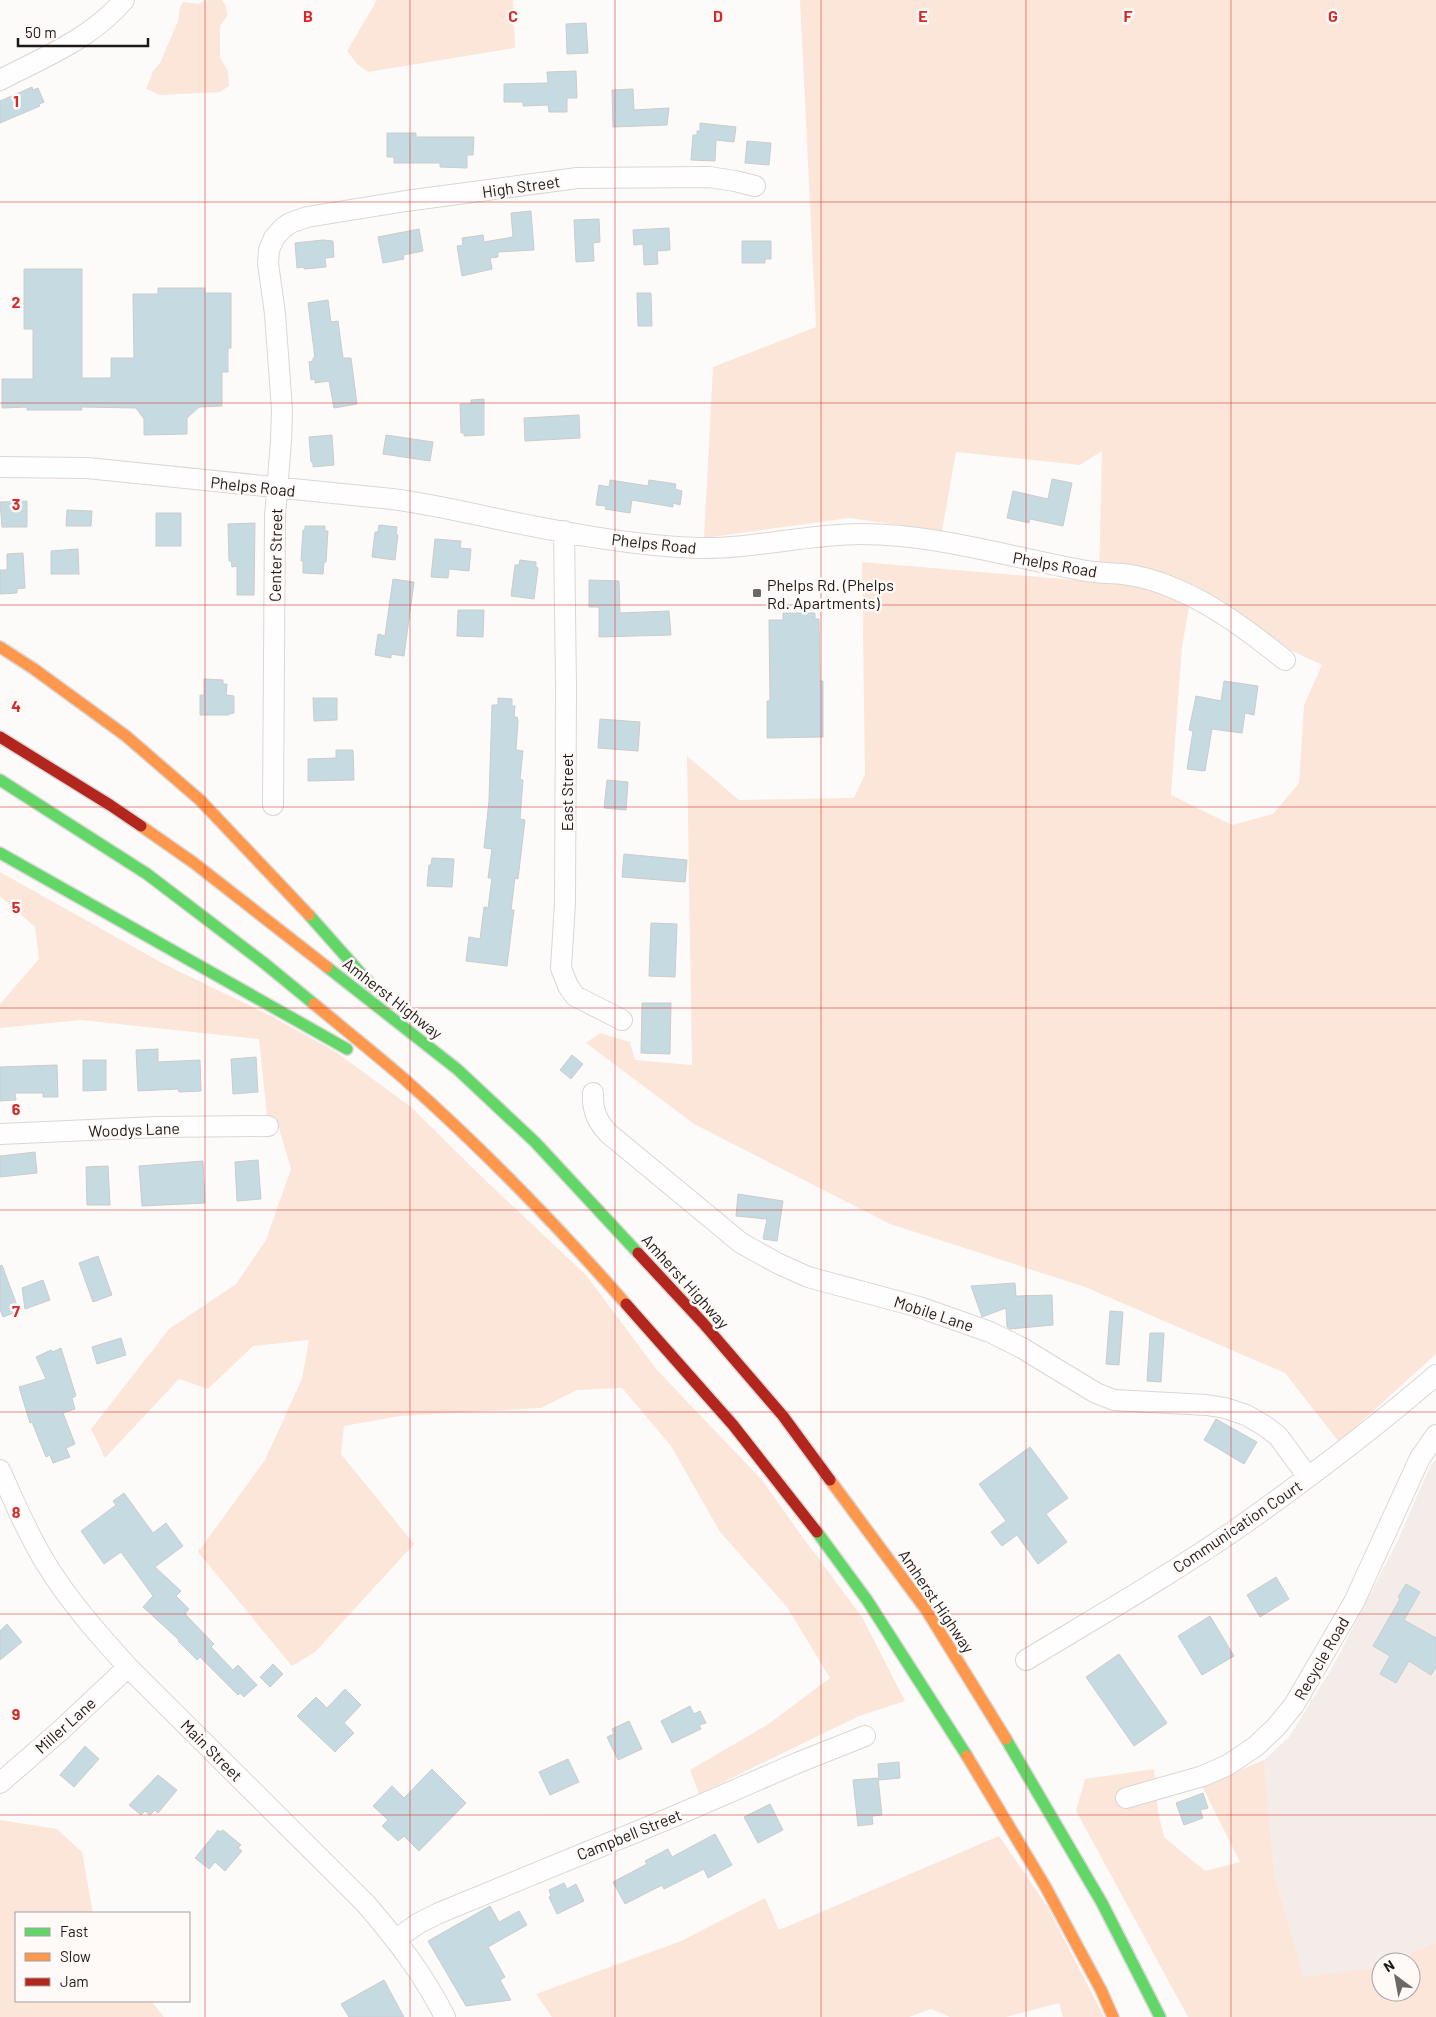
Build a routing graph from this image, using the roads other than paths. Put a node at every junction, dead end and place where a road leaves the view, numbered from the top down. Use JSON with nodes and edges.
{"nodes":[{"id":1,"x":124,"y":0,"type":"edge"},
{"id":2,"x":0,"y":80,"type":"edge"},
{"id":3,"x":755,"y":186,"type":"dead end"},
{"id":4,"x":290,"y":223,"type":"joint"},
{"id":5,"x":0,"y":467,"type":"edge"},
{"id":6,"x":277,"y":489,"type":"junction"},
{"id":7,"x":564,"y":531,"type":"junction"},
{"id":8,"x":0,"y":647,"type":"edge"},
{"id":9,"x":1285,"y":660,"type":"dead end"},
{"id":10,"x":0,"y":737,"type":"edge"},
{"id":11,"x":0,"y":780,"type":"edge"},
{"id":12,"x":273,"y":805,"type":"dead end"},
{"id":13,"x":0,"y":853,"type":"edge"},
{"id":14,"x":622,"y":1020,"type":"dead end"},
{"id":15,"x":355,"y":1055,"type":"dead end"},
{"id":16,"x":457,"y":1068,"type":"junction"},
{"id":17,"x":376,"y":1070,"type":"dead end"},
{"id":18,"x":593,"y":1094,"type":"dead end"},
{"id":19,"x":268,"y":1126,"type":"dead end"},
{"id":20,"x":451,"y":1126,"type":"junction"},
{"id":21,"x":0,"y":1134,"type":"edge"},
{"id":22,"x":1436,"y":1375,"type":"edge"},
{"id":23,"x":1436,"y":1435,"type":"edge"},
{"id":24,"x":0,"y":1470,"type":"edge"},
{"id":25,"x":1308,"y":1477,"type":"junction"},
{"id":26,"x":1026,"y":1660,"type":"dead end"},
{"id":27,"x":128,"y":1666,"type":"junction"},
{"id":28,"x":865,"y":1736,"type":"dead end"},
{"id":29,"x":0,"y":1783,"type":"edge"},
{"id":30,"x":1126,"y":1798,"type":"dead end"},
{"id":31,"x":1061,"y":1830,"type":"junction"},
{"id":32,"x":396,"y":1939,"type":"junction"},
{"id":33,"x":445,"y":2017,"type":"edge"},
{"id":34,"x":1114,"y":2017,"type":"edge"},
{"id":35,"x":1160,"y":2017,"type":"edge"},
{"id":36,"x":1171,"y":2017,"type":"edge"}],
"edges":[{"from":1,"to":2,"type":"street"},
{"from":3,"to":4,"type":"street","name":"High Street"},
{"from":4,"to":6,"type":"street","name":"Center Street"},
{"from":5,"to":6,"type":"street","name":"Phelps Road"},
{"from":6,"to":7,"type":"street","name":"Phelps Road"},
{"from":6,"to":12,"type":"street","name":"Center Street"},
{"from":7,"to":9,"type":"street","name":"Phelps Road"},
{"from":7,"to":14,"type":"street","name":"East Street"},
{"from":8,"to":16,"type":"highway"},
{"from":10,"to":16,"type":"highway","name":"Amherst Highway"},
{"from":11,"to":20,"type":"highway"},
{"from":13,"to":15,"type":"highway"},
{"from":16,"to":31,"type":"highway","name":"Amherst Highway"},
{"from":17,"to":20,"type":"highway"},
{"from":18,"to":25,"type":"street","name":"Mobile Lane"},
{"from":19,"to":21,"type":"street","name":"Woodys Lane"},
{"from":20,"to":34,"type":"highway"},
{"from":22,"to":25,"type":"street","name":"Communication Court"},
{"from":23,"to":30,"type":"street","name":"Recycle Road"},
{"from":24,"to":27,"type":"street","name":"Main Street"},
{"from":25,"to":26,"type":"street","name":"Communication Court"},
{"from":27,"to":29,"type":"street","name":"Miller Lane"},
{"from":27,"to":32,"type":"street","name":"Main Street"},
{"from":28,"to":32,"type":"street","name":"Campbell Street"},
{"from":31,"to":35,"type":"highway","name":"Amherst Highway"},
{"from":31,"to":36,"type":"highway"},
{"from":32,"to":33,"type":"street","name":"Main Street"}]}
